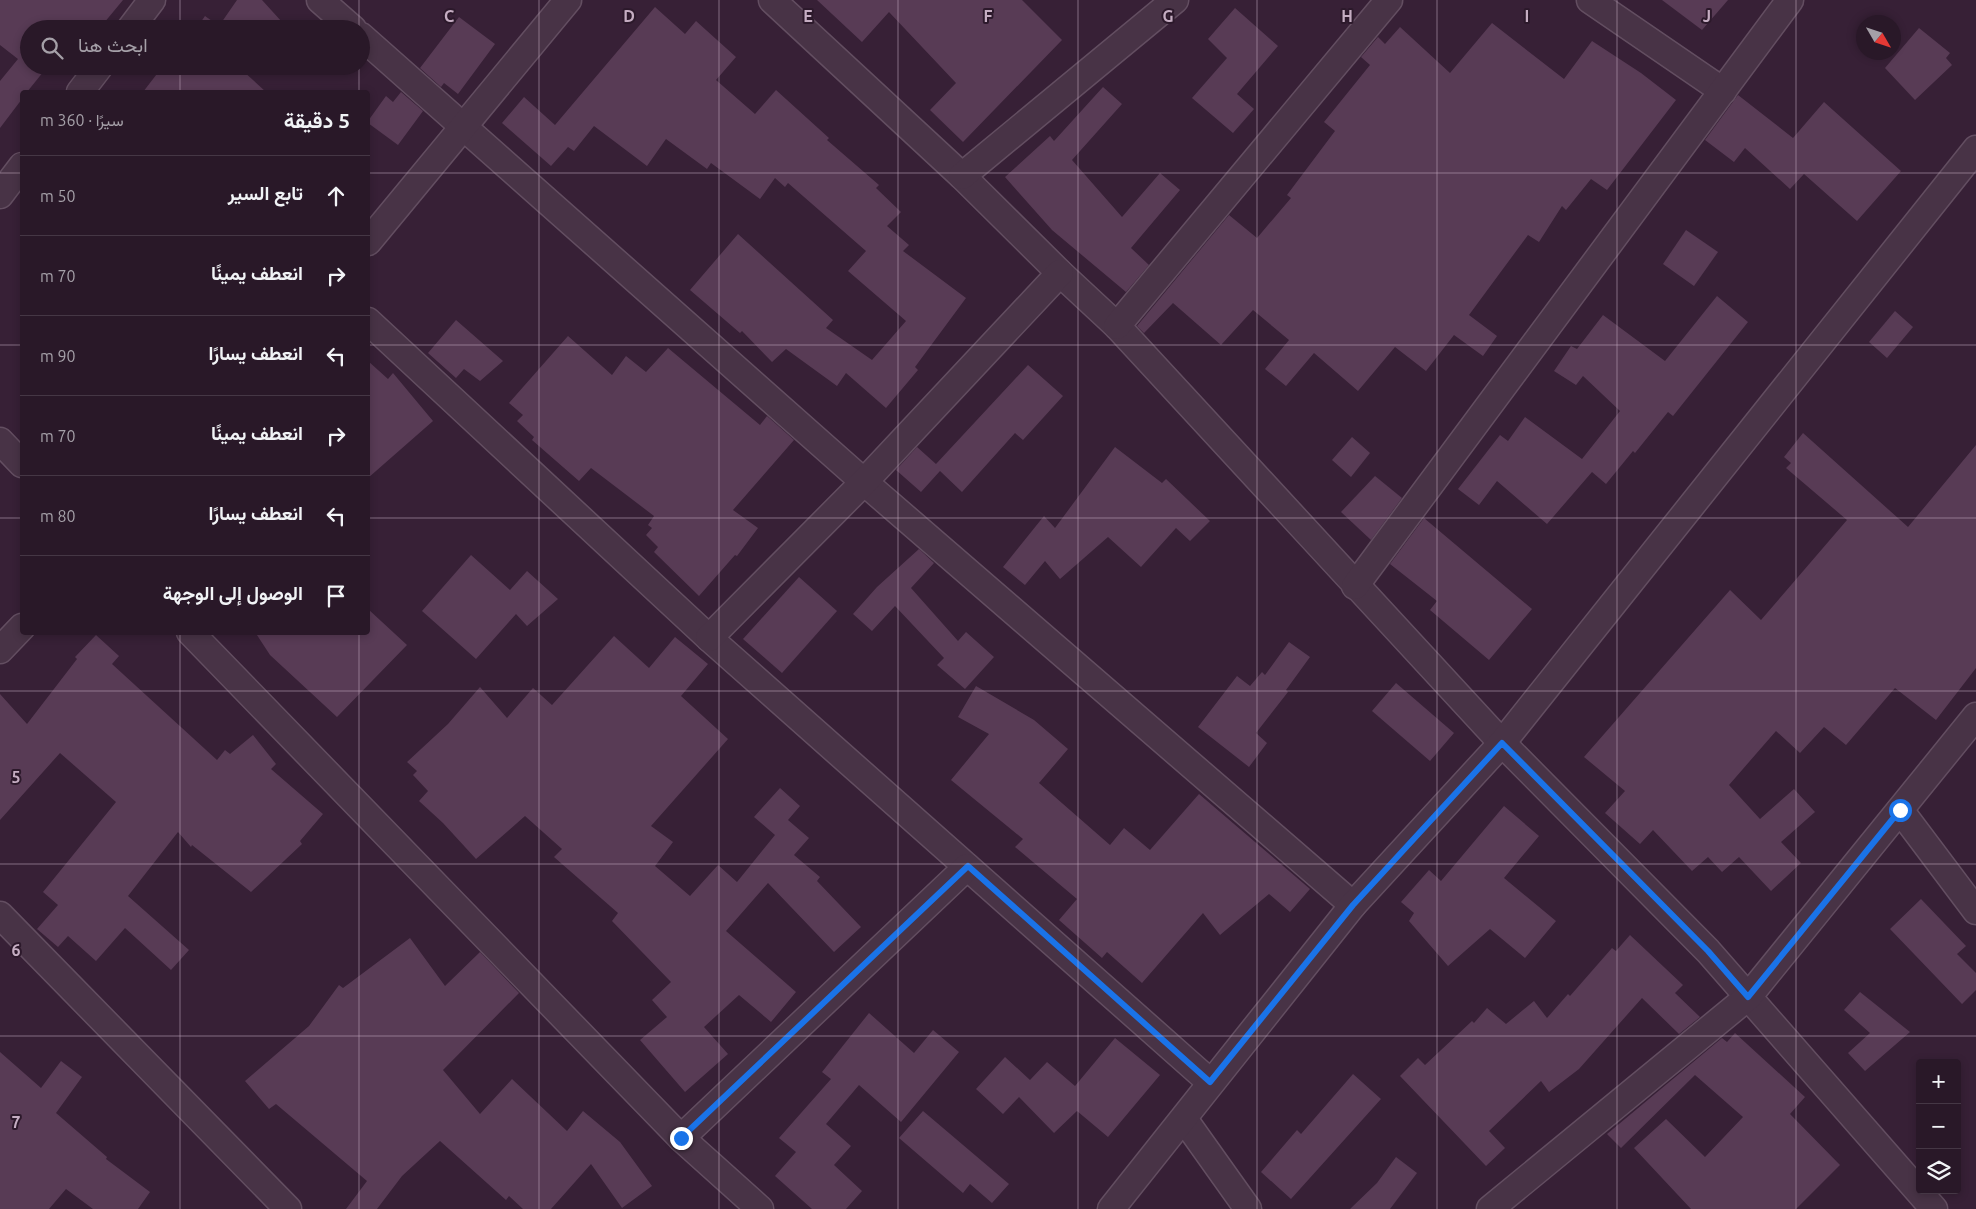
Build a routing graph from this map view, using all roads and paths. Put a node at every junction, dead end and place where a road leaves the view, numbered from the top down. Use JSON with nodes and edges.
{"nodes":[{"id":1,"x":152,"y":0,"type":"edge"},
{"id":2,"x":320,"y":0,"type":"edge"},
{"id":3,"x":568,"y":0,"type":"edge"},
{"id":4,"x":772,"y":0,"type":"edge"},
{"id":5,"x":1175,"y":0,"type":"edge"},
{"id":6,"x":1389,"y":0,"type":"edge"},
{"id":7,"x":1590,"y":0,"type":"edge"},
{"id":8,"x":1790,"y":0,"type":"edge"},
{"id":9,"x":137,"y":20,"type":"edge"},
{"id":10,"x":343,"y":20,"type":"edge"},
{"id":11,"x":370,"y":44,"type":"edge"},
{"id":12,"x":93,"y":75,"type":"edge"},
{"id":13,"x":82,"y":90,"type":"edge"},
{"id":14,"x":1723,"y":91,"type":"junction"},
{"id":15,"x":464,"y":125,"type":"junction"},
{"id":16,"x":1976,"y":149,"type":"edge"},
{"id":17,"x":20,"y":169,"type":"edge"},
{"id":18,"x":962,"y":176,"type":"junction"},
{"id":19,"x":0,"y":195,"type":"edge"},
{"id":20,"x":370,"y":240,"type":"edge"},
{"id":21,"x":1060,"y":273,"type":"junction"},
{"id":22,"x":370,"y":323,"type":"edge"},
{"id":23,"x":1117,"y":326,"type":"junction"},
{"id":24,"x":0,"y":441,"type":"edge"},
{"id":25,"x":20,"y":462,"type":"edge"},
{"id":26,"x":864,"y":482,"type":"junction"},
{"id":27,"x":1355,"y":586,"type":"junction"},
{"id":28,"x":20,"y":629,"type":"edge"},
{"id":29,"x":193,"y":635,"type":"edge"},
{"id":30,"x":709,"y":638,"type":"junction"},
{"id":31,"x":0,"y":650,"type":"edge"},
{"id":32,"x":1976,"y":716,"type":"edge"},
{"id":33,"x":1502,"y":743,"type":"junction"},
{"id":34,"x":1900,"y":810,"type":"junction"},
{"id":35,"x":968,"y":866,"type":"junction"},
{"id":36,"x":1353,"y":905,"type":"junction"},
{"id":37,"x":1976,"y":911,"type":"edge"},
{"id":38,"x":0,"y":915,"type":"edge"},
{"id":39,"x":1748,"y":997,"type":"junction"},
{"id":40,"x":1210,"y":1082,"type":"junction"},
{"id":41,"x":1184,"y":1119,"type":"junction"},
{"id":42,"x":681,"y":1138,"type":"junction"},
{"id":43,"x":288,"y":1209,"type":"edge"},
{"id":44,"x":760,"y":1209,"type":"edge"},
{"id":45,"x":1111,"y":1209,"type":"edge"},
{"id":46,"x":1248,"y":1209,"type":"edge"},
{"id":47,"x":1490,"y":1209,"type":"edge"},
{"id":48,"x":1934,"y":1209,"type":"edge"}],
"edges":[{"from":1,"to":9,"type":"street"},
{"from":2,"to":10,"type":"street"},
{"from":3,"to":15,"type":"street"},
{"from":4,"to":18,"type":"street"},
{"from":5,"to":18,"type":"street"},
{"from":6,"to":23,"type":"street"},
{"from":7,"to":14,"type":"street"},
{"from":8,"to":14,"type":"street"},
{"from":11,"to":15,"type":"street"},
{"from":12,"to":13,"type":"street"},
{"from":14,"to":27,"type":"street"},
{"from":15,"to":20,"type":"street"},
{"from":15,"to":26,"type":"street"},
{"from":16,"to":33,"type":"street"},
{"from":17,"to":19,"type":"street"},
{"from":18,"to":21,"type":"street"},
{"from":21,"to":23,"type":"street"},
{"from":21,"to":26,"type":"street"},
{"from":22,"to":30,"type":"street"},
{"from":23,"to":27,"type":"street"},
{"from":24,"to":25,"type":"street"},
{"from":26,"to":30,"type":"street"},
{"from":26,"to":36,"type":"street"},
{"from":27,"to":33,"type":"street"},
{"from":28,"to":31,"type":"street"},
{"from":29,"to":42,"type":"street"},
{"from":30,"to":35,"type":"street"},
{"from":32,"to":34,"type":"street"},
{"from":33,"to":36,"type":"street"},
{"from":33,"to":39,"type":"street"},
{"from":34,"to":37,"type":"street"},
{"from":34,"to":39,"type":"street"},
{"from":35,"to":40,"type":"street"},
{"from":35,"to":42,"type":"street"},
{"from":36,"to":40,"type":"street"},
{"from":38,"to":43,"type":"street"},
{"from":39,"to":47,"type":"street"},
{"from":39,"to":48,"type":"street"},
{"from":40,"to":41,"type":"street"},
{"from":41,"to":45,"type":"street"},
{"from":41,"to":46,"type":"street"},
{"from":42,"to":44,"type":"street"}]}
